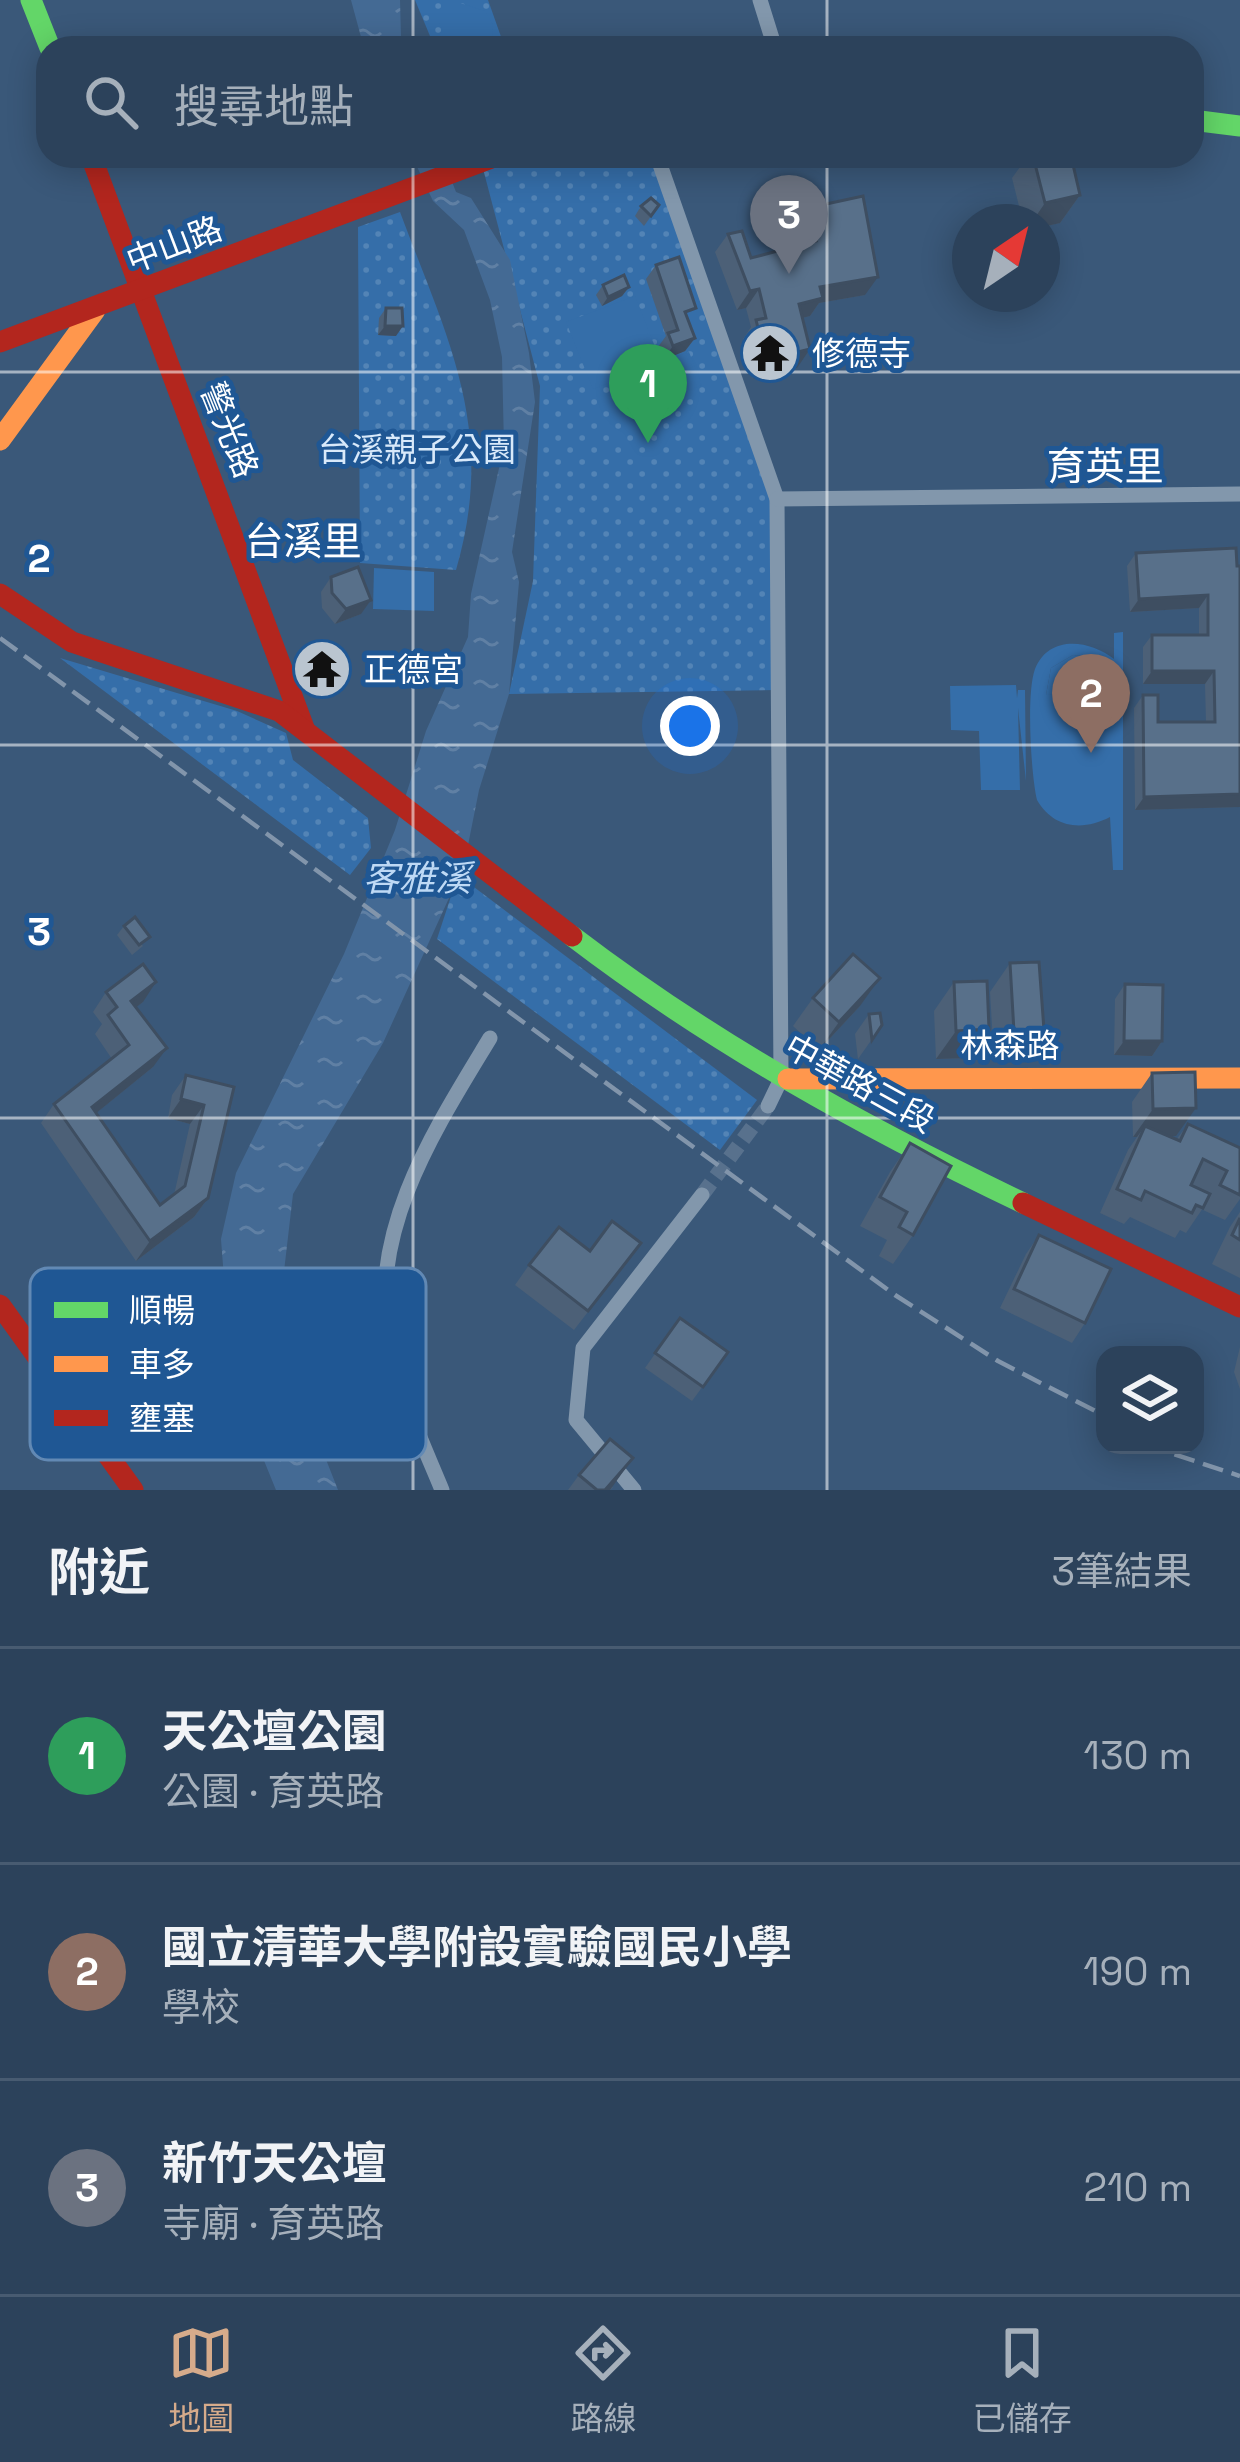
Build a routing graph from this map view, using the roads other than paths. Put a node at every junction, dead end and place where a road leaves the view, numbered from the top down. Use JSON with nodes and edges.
{"nodes":[{"id":1,"x":31,"y":0,"type":"edge"},
{"id":2,"x":760,"y":0,"type":"edge"},
{"id":3,"x":45,"y":36,"type":"edge"},
{"id":4,"x":772,"y":36,"type":"edge"},
{"id":5,"x":1204,"y":122,"type":"edge"},
{"id":6,"x":1240,"y":126,"type":"edge"},
{"id":7,"x":95,"y":168,"type":"edge"},
{"id":8,"x":465,"y":168,"type":"edge"},
{"id":9,"x":661,"y":168,"type":"edge"},
{"id":10,"x":141,"y":292,"type":"junction"},
{"id":11,"x":96,"y":308,"type":"junction"},
{"id":12,"x":0,"y":342,"type":"edge"},
{"id":13,"x":0,"y":440,"type":"edge"},
{"id":14,"x":1240,"y":494,"type":"edge"},
{"id":15,"x":777,"y":499,"type":"junction"},
{"id":16,"x":0,"y":594,"type":"edge"},
{"id":17,"x":304,"y":728,"type":"junction"},
{"id":18,"x":490,"y":1037,"type":"dead end"},
{"id":19,"x":1240,"y":1078,"type":"edge"},
{"id":20,"x":781,"y":1079,"type":"junction"},
{"id":21,"x":839,"y":1079,"type":"junction"},
{"id":22,"x":768,"y":1106,"type":"tunnel mouth"},
{"id":23,"x":839,"y":1111,"type":"junction"},
{"id":24,"x":702,"y":1195,"type":"tunnel mouth"},
{"id":25,"x":387,"y":1268,"type":"edge"},
{"id":26,"x":1240,"y":1307,"type":"edge"},
{"id":27,"x":3,"y":1316,"type":"edge"},
{"id":28,"x":30,"y":1352,"type":"edge"},
{"id":29,"x":426,"y":1447,"type":"edge"},
{"id":30,"x":111,"y":1460,"type":"edge"},
{"id":31,"x":133,"y":1490,"type":"edge"},
{"id":32,"x":442,"y":1490,"type":"edge"},
{"id":33,"x":634,"y":1490,"type":"edge"}],
"edges":[{"from":1,"to":3,"type":"street"},
{"from":2,"to":4,"type":"street"},
{"from":5,"to":6,"type":"street"},
{"from":7,"to":10,"type":"street","name":"警光路"},
{"from":8,"to":10,"type":"street","name":"中山路"},
{"from":9,"to":15,"type":"street"},
{"from":10,"to":11,"type":"street","name":"中山路"},
{"from":10,"to":17,"type":"street","name":"警光路"},
{"from":11,"to":12,"type":"street","name":"中山路"},
{"from":11,"to":13,"type":"street"},
{"from":14,"to":15,"type":"street"},
{"from":15,"to":20,"type":"street"},
{"from":16,"to":17,"type":"street"},
{"from":17,"to":20,"type":"street","name":"中華路三段"},
{"from":18,"to":25,"type":"street"},
{"from":19,"to":21,"type":"street","name":"林森路"},
{"from":20,"to":21,"type":"street","name":"林森路"},
{"from":20,"to":22,"type":"street"},
{"from":20,"to":23,"type":"street","name":"中華路三段"},
{"from":21,"to":23,"type":"street"},
{"from":23,"to":26,"type":"street","name":"中華路三段"},
{"from":24,"to":33,"type":"street"},
{"from":27,"to":28,"type":"street"},
{"from":29,"to":32,"type":"street"},
{"from":30,"to":31,"type":"street"}]}
